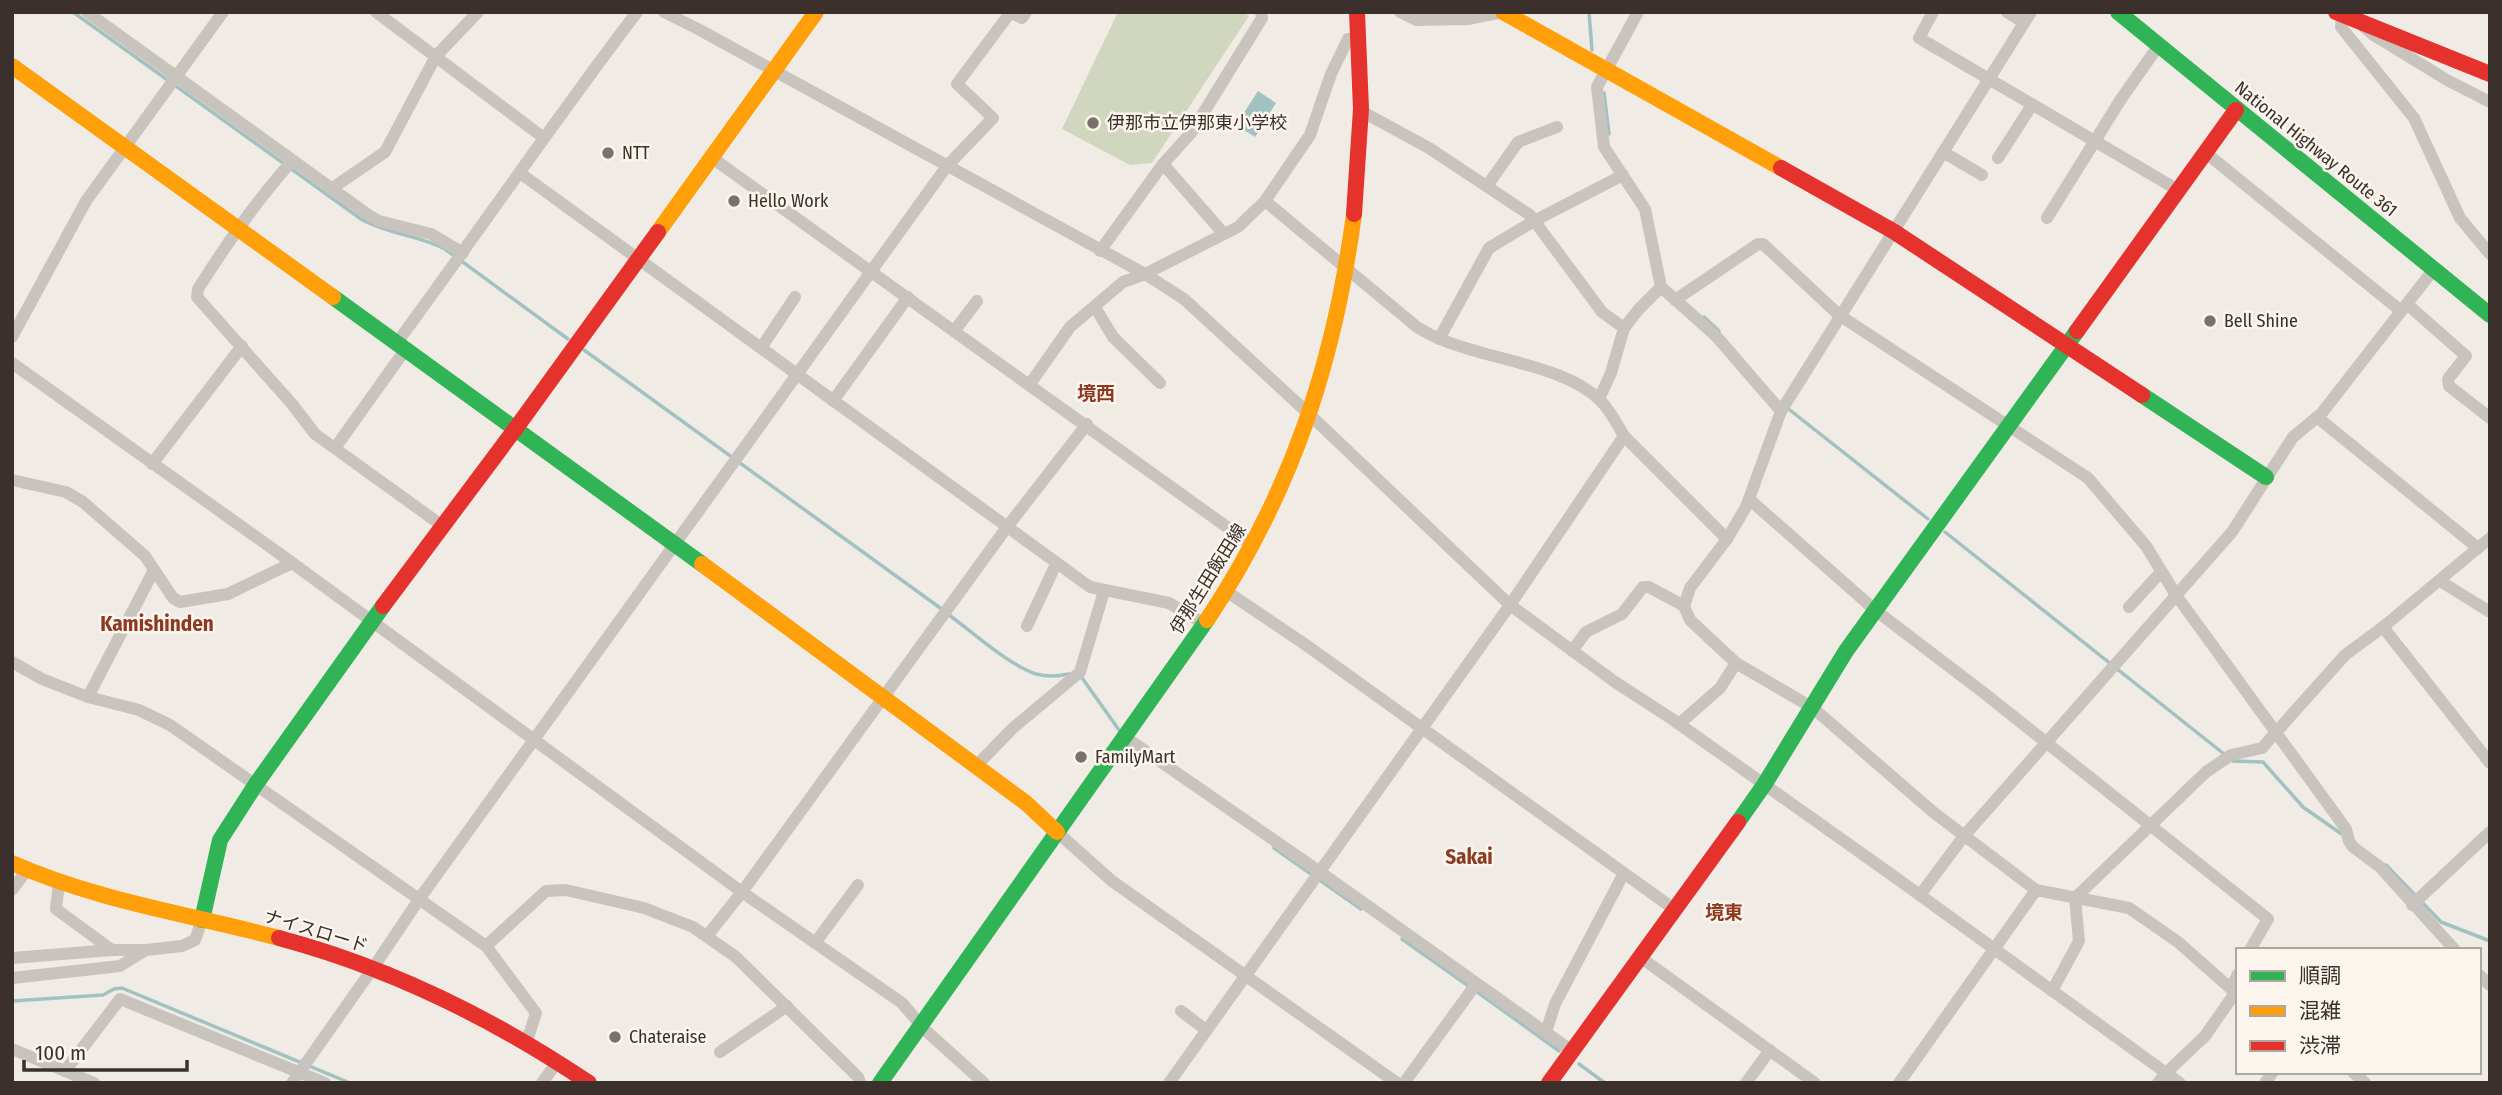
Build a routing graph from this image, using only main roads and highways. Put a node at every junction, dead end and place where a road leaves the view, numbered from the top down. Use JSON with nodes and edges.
{"nodes":[{"id":1,"x":816,"y":12,"type":"edge"},
{"id":2,"x":1357,"y":12,"type":"edge"},
{"id":3,"x":1503,"y":12,"type":"edge"},
{"id":4,"x":2118,"y":12,"type":"edge"},
{"id":5,"x":2343,"y":15,"type":"edge"},
{"id":6,"x":12,"y":66,"type":"edge"},
{"id":7,"x":2490,"y":74,"type":"edge"},
{"id":8,"x":2236,"y":110,"type":"junction"},
{"id":9,"x":2490,"y":315,"type":"edge"},
{"id":10,"x":2067,"y":345,"type":"junction"},
{"id":11,"x":516,"y":428,"type":"junction"},
{"id":12,"x":2266,"y":477,"type":"road end"},
{"id":13,"x":1057,"y":832,"type":"junction"},
{"id":14,"x":20,"y":866,"type":"edge"},
{"id":15,"x":202,"y":920,"type":"junction"},
{"id":16,"x":589,"y":1083,"type":"edge"},
{"id":17,"x":880,"y":1083,"type":"edge"},
{"id":18,"x":1549,"y":1083,"type":"edge"}],
"edges":[{"from":1,"to":11,"type":"main road"},
{"from":2,"to":13,"type":"main road","name":"伊那生田飯田線"},
{"from":3,"to":10,"type":"main road"},
{"from":4,"to":8,"type":"main road","name":"National Highway Route 361"},
{"from":5,"to":7,"type":"main road"},
{"from":6,"to":11,"type":"main road"},
{"from":8,"to":9,"type":"main road","name":"National Highway Route 361"},
{"from":8,"to":10,"type":"main road"},
{"from":10,"to":12,"type":"main road"},
{"from":10,"to":18,"type":"main road"},
{"from":11,"to":13,"type":"main road"},
{"from":11,"to":15,"type":"main road"},
{"from":13,"to":17,"type":"main road","name":"伊那生田飯田線"},
{"from":14,"to":15,"type":"main road","name":"ナイスロード"},
{"from":15,"to":16,"type":"main road","name":"ナイスロード"}]}
